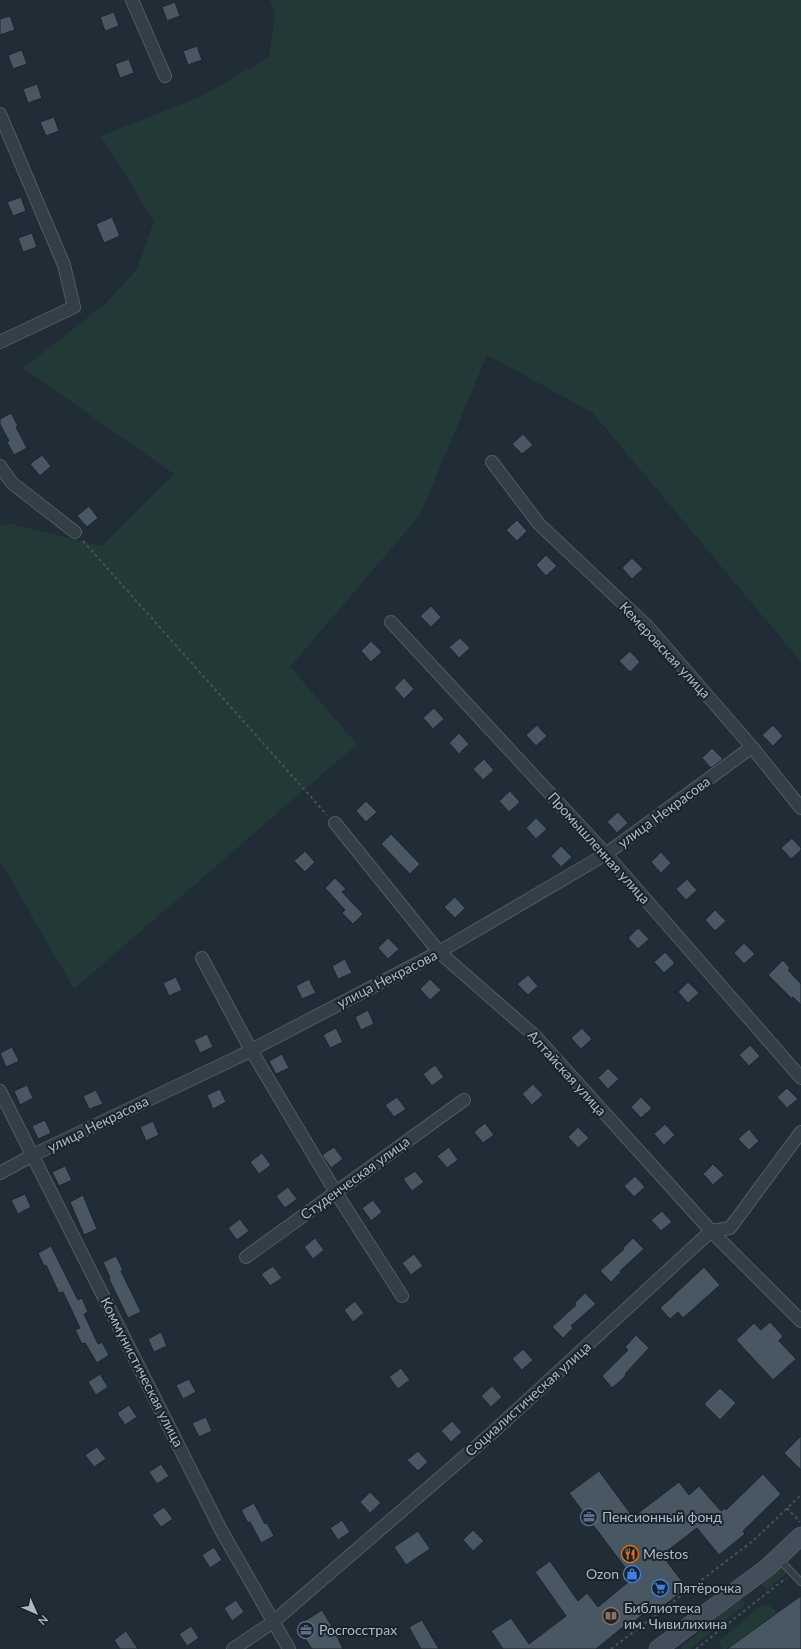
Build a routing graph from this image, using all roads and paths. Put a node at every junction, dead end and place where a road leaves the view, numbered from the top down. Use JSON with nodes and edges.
{"nodes":[{"id":1,"x":132,"y":0,"type":"edge"},
{"id":2,"x":165,"y":76,"type":"dead end"},
{"id":3,"x":0,"y":114,"type":"edge"},
{"id":4,"x":0,"y":342,"type":"edge"},
{"id":5,"x":492,"y":462,"type":"dead end"},
{"id":6,"x":0,"y":466,"type":"edge"},
{"id":7,"x":75,"y":532,"type":"joint"},
{"id":8,"x":391,"y":622,"type":"dead end"},
{"id":9,"x":752,"y":747,"type":"junction"},
{"id":10,"x":801,"y":808,"type":"edge"},
{"id":11,"x":335,"y":824,"type":"joint"},
{"id":12,"x":606,"y":854,"type":"junction"},
{"id":13,"x":440,"y":952,"type":"junction"},
{"id":14,"x":202,"y":958,"type":"dead end"},
{"id":15,"x":251,"y":1050,"type":"junction"},
{"id":16,"x":801,"y":1078,"type":"edge"},
{"id":17,"x":0,"y":1091,"type":"edge"},
{"id":18,"x":464,"y":1100,"type":"dead end"},
{"id":19,"x":801,"y":1132,"type":"edge"},
{"id":20,"x":33,"y":1156,"type":"junction"},
{"id":21,"x":0,"y":1173,"type":"edge"},
{"id":22,"x":335,"y":1191,"type":"junction"},
{"id":23,"x":711,"y":1231,"type":"junction"},
{"id":24,"x":246,"y":1257,"type":"dead end"},
{"id":25,"x":402,"y":1296,"type":"dead end"},
{"id":26,"x":801,"y":1321,"type":"edge"},
{"id":27,"x":801,"y":1495,"type":"edge"},
{"id":28,"x":787,"y":1508,"type":"junction"},
{"id":29,"x":801,"y":1523,"type":"edge"},
{"id":30,"x":801,"y":1536,"type":"edge"},
{"id":31,"x":777,"y":1558,"type":"junction"},
{"id":32,"x":792,"y":1573,"type":"junction"},
{"id":33,"x":801,"y":1582,"type":"edge"},
{"id":34,"x":273,"y":1622,"type":"junction"},
{"id":35,"x":233,"y":1649,"type":"edge"},
{"id":36,"x":289,"y":1649,"type":"edge"},
{"id":37,"x":611,"y":1649,"type":"edge"},
{"id":38,"x":658,"y":1649,"type":"edge"},
{"id":39,"x":696,"y":1649,"type":"edge"}],
"edges":[{"from":1,"to":2,"type":"street"},
{"from":3,"to":4,"type":"street"},
{"from":5,"to":9,"type":"street","name":"Кемеровская улица"},
{"from":6,"to":7,"type":"street"},
{"from":7,"to":11,"type":"path"},
{"from":8,"to":12,"type":"street","name":"Промышленная улица"},
{"from":9,"to":10,"type":"street","name":"Кемеровская улица"},
{"from":9,"to":12,"type":"street","name":"улица Некрасова"},
{"from":11,"to":13,"type":"street","name":"Алтайская улица"},
{"from":12,"to":13,"type":"street","name":"улица Некрасова"},
{"from":12,"to":16,"type":"street","name":"Промышленная улица"},
{"from":13,"to":15,"type":"street","name":"улица Некрасова"},
{"from":13,"to":23,"type":"street","name":"Алтайская улица"},
{"from":14,"to":15,"type":"street"},
{"from":15,"to":20,"type":"street","name":"улица Некрасова"},
{"from":15,"to":22,"type":"street"},
{"from":17,"to":20,"type":"street","name":"Коммунистическая улица"},
{"from":18,"to":22,"type":"street","name":"Студенческая улица"},
{"from":19,"to":23,"type":"street"},
{"from":20,"to":21,"type":"street","name":"улица Некрасова"},
{"from":20,"to":34,"type":"street","name":"Коммунистическая улица"},
{"from":22,"to":24,"type":"street","name":"Студенческая улица"},
{"from":22,"to":25,"type":"street"},
{"from":23,"to":26,"type":"street","name":"Алтайская улица"},
{"from":23,"to":34,"type":"street","name":"Социалистическая улица"},
{"from":27,"to":28,"type":"path"},
{"from":28,"to":29,"type":"path"},
{"from":28,"to":37,"type":"path"},
{"from":30,"to":31,"type":"main road"},
{"from":31,"to":32,"type":"lane"},
{"from":31,"to":38,"type":"main road"},
{"from":32,"to":33,"type":"lane"},
{"from":32,"to":39,"type":"path"},
{"from":34,"to":35,"type":"street","name":"Социалистическая улица"},
{"from":34,"to":36,"type":"street","name":"Коммунистическая улица"}]}
